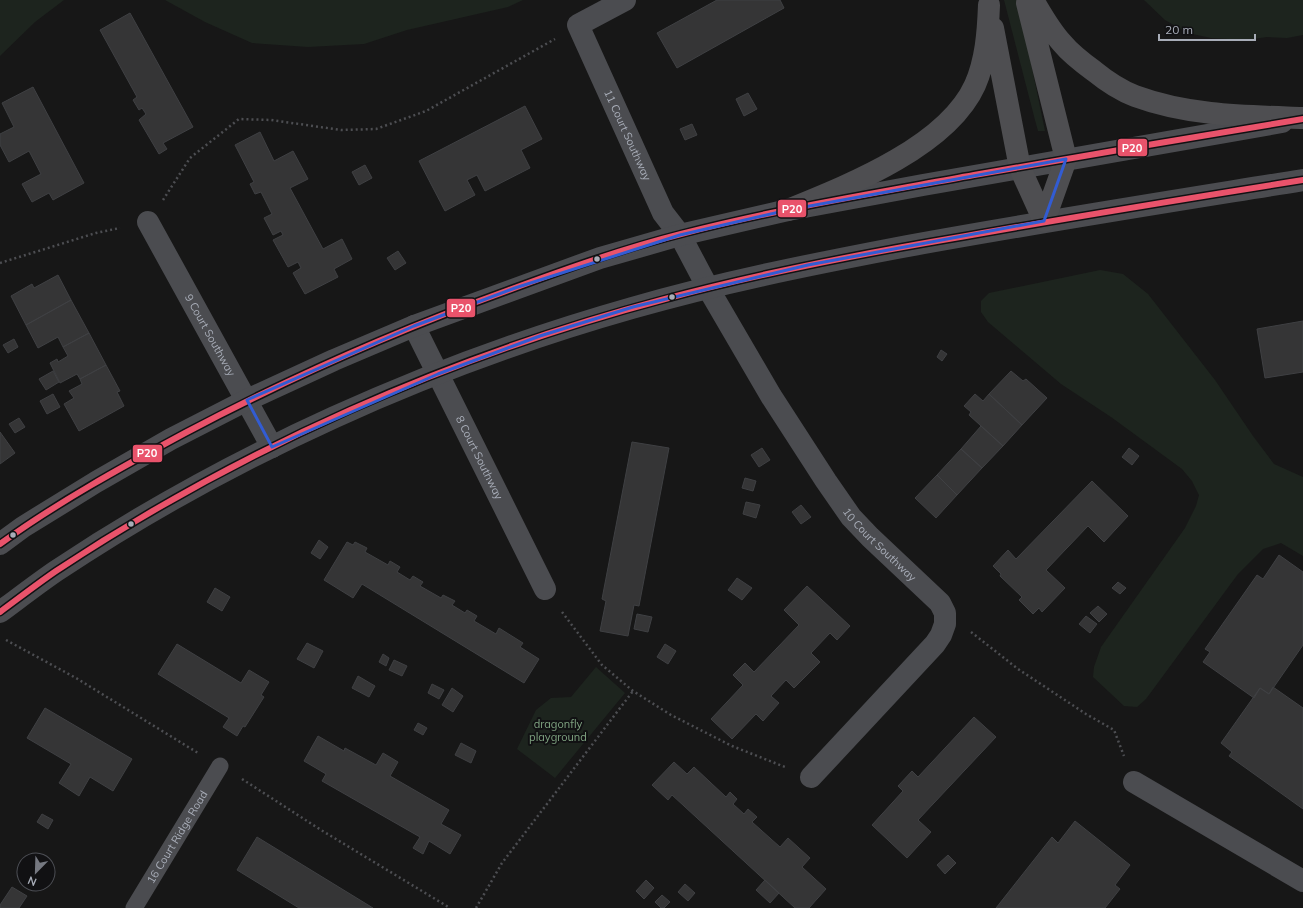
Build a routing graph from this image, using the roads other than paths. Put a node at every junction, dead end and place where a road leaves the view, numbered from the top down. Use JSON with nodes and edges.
{"nodes":[{"id":1,"x":625,"y":0,"type":"edge"},
{"id":2,"x":1026,"y":0,"type":"edge"},
{"id":3,"x":1033,"y":0,"type":"edge"},
{"id":4,"x":988,"y":2,"type":"edge"},
{"id":5,"x":1303,"y":118,"type":"edge"},
{"id":6,"x":1066,"y":159,"type":"junction"},
{"id":7,"x":1020,"y":168,"type":"junction"},
{"id":8,"x":1303,"y":180,"type":"edge"},
{"id":9,"x":788,"y":210,"type":"junction"},
{"id":10,"x":1044,"y":221,"type":"junction"},
{"id":11,"x":148,"y":222,"type":"road end"},
{"id":12,"x":680,"y":235,"type":"junction"},
{"id":13,"x":708,"y":288,"type":"junction"},
{"id":14,"x":414,"y":326,"type":"junction"},
{"id":15,"x":438,"y":374,"type":"junction"},
{"id":16,"x":247,"y":400,"type":"junction"},
{"id":17,"x":272,"y":447,"type":"junction"},
{"id":18,"x":0,"y":544,"type":"edge"},
{"id":19,"x":545,"y":589,"type":"road end"},
{"id":20,"x":0,"y":612,"type":"edge"},
{"id":21,"x":220,"y":766,"type":"dead end"},
{"id":22,"x":812,"y":777,"type":"road end"},
{"id":23,"x":1134,"y":782,"type":"road end"},
{"id":24,"x":1303,"y":881,"type":"edge"},
{"id":25,"x":134,"y":908,"type":"edge"}],
"edges":[{"from":1,"to":12,"type":"street","name":"11 Court Southway"},
{"from":2,"to":6,"type":"highway"},
{"from":3,"to":5,"type":"highway"},
{"from":4,"to":7,"type":"highway"},
{"from":4,"to":9,"type":"highway"},
{"from":5,"to":6,"type":"street"},
{"from":6,"to":7,"type":"street"},
{"from":6,"to":10,"type":"highway"},
{"from":7,"to":9,"type":"street"},
{"from":7,"to":10,"type":"highway"},
{"from":8,"to":10,"type":"street"},
{"from":9,"to":12,"type":"street"},
{"from":10,"to":13,"type":"street"},
{"from":11,"to":16,"type":"street","name":"9 Court Southway"},
{"from":12,"to":13,"type":"street","name":"11 Court Southway"},
{"from":12,"to":14,"type":"street"},
{"from":13,"to":15,"type":"street"},
{"from":13,"to":22,"type":"street","name":"10 Court Southway"},
{"from":14,"to":15,"type":"street","name":"8 Court Southway"},
{"from":14,"to":16,"type":"street"},
{"from":15,"to":17,"type":"street"},
{"from":15,"to":19,"type":"street","name":"8 Court Southway"},
{"from":16,"to":17,"type":"street","name":"9 Court Southway"},
{"from":16,"to":18,"type":"street"},
{"from":17,"to":20,"type":"street"},
{"from":21,"to":25,"type":"lane","name":"16 Court Ridge Road"},
{"from":23,"to":24,"type":"street"}]}
